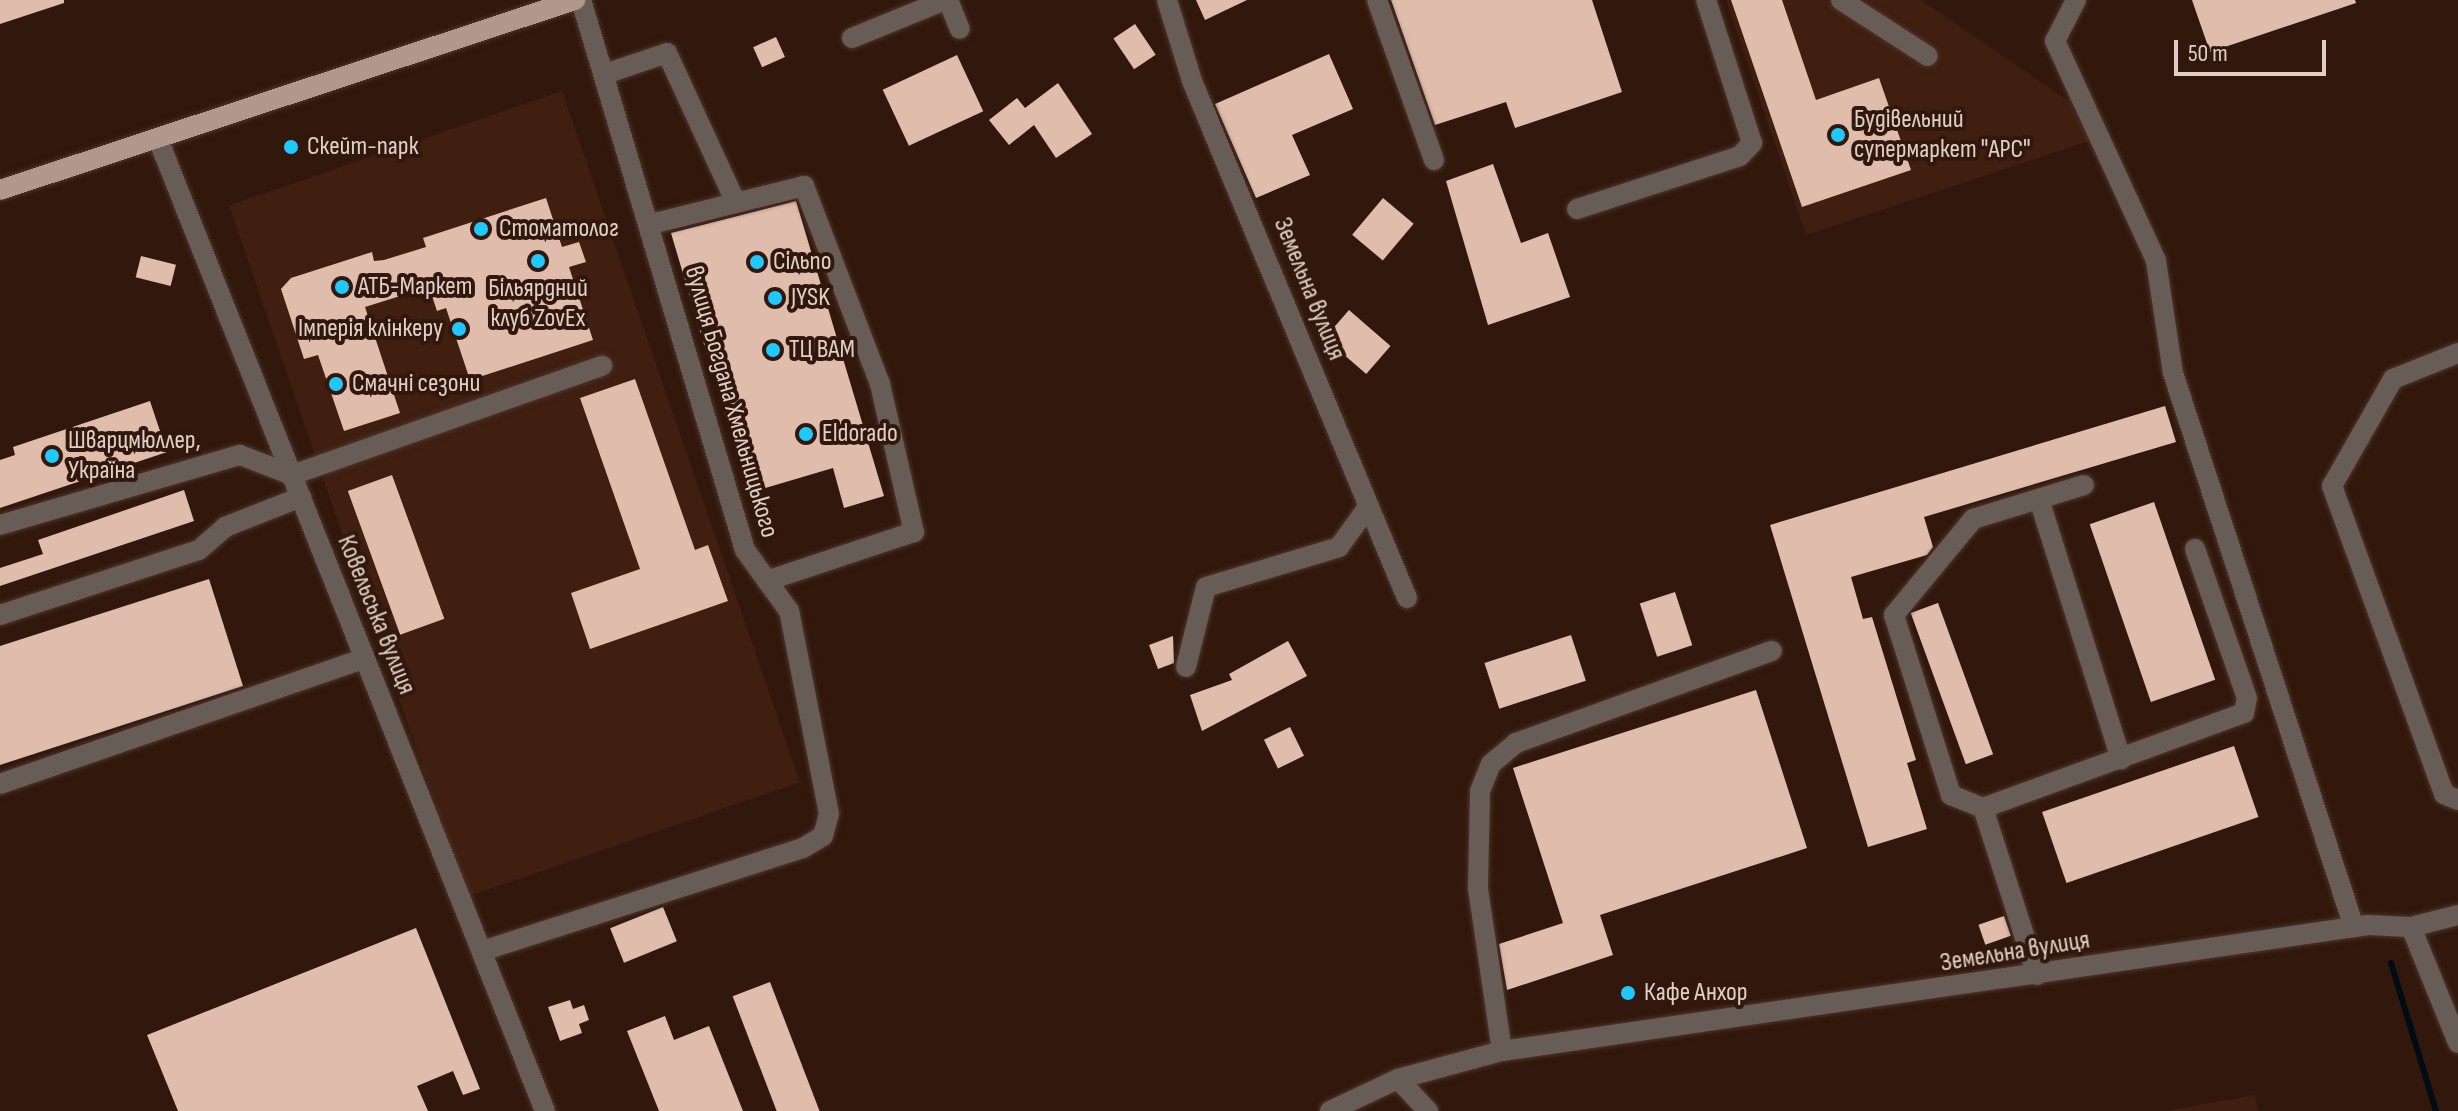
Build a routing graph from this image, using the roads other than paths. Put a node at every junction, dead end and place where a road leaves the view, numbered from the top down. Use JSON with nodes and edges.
{"nodes":[{"id":1,"x":575,"y":0,"type":"edge"},
{"id":2,"x":581,"y":0,"type":"edge"},
{"id":3,"x":947,"y":0,"type":"edge"},
{"id":4,"x":1167,"y":0,"type":"edge"},
{"id":5,"x":1377,"y":0,"type":"edge"},
{"id":6,"x":1706,"y":0,"type":"edge"},
{"id":7,"x":1841,"y":0,"type":"edge"},
{"id":8,"x":2076,"y":0,"type":"edge"},
{"id":9,"x":960,"y":29,"type":"dead end"},
{"id":10,"x":852,"y":38,"type":"dead end"},
{"id":11,"x":1928,"y":56,"type":"dead end"},
{"id":12,"x":608,"y":73,"type":"junction"},
{"id":13,"x":158,"y":139,"type":"junction"},
{"id":14,"x":1434,"y":160,"type":"dead end"},
{"id":15,"x":0,"y":190,"type":"edge"},
{"id":16,"x":735,"y":201,"type":"junction"},
{"id":17,"x":1577,"y":209,"type":"dead end"},
{"id":18,"x":651,"y":224,"type":"junction"},
{"id":19,"x":2458,"y":353,"type":"edge"},
{"id":20,"x":602,"y":366,"type":"dead end"},
{"id":21,"x":292,"y":475,"type":"junction"},
{"id":22,"x":2084,"y":485,"type":"dead end"},
{"id":23,"x":301,"y":497,"type":"junction"},
{"id":24,"x":2039,"y":499,"type":"junction"},
{"id":25,"x":1368,"y":507,"type":"junction"},
{"id":26,"x":0,"y":525,"type":"edge"},
{"id":27,"x":2195,"y":549,"type":"dead end"},
{"id":28,"x":767,"y":581,"type":"junction"},
{"id":29,"x":1407,"y":598,"type":"dead end"},
{"id":30,"x":0,"y":615,"type":"edge"},
{"id":31,"x":1772,"y":651,"type":"dead end"},
{"id":32,"x":365,"y":658,"type":"junction"},
{"id":33,"x":1186,"y":667,"type":"dead end"},
{"id":34,"x":2121,"y":759,"type":"junction"},
{"id":35,"x":0,"y":784,"type":"edge"},
{"id":36,"x":2458,"y":800,"type":"edge"},
{"id":37,"x":1983,"y":808,"type":"junction"},
{"id":38,"x":2458,"y":915,"type":"edge"},
{"id":39,"x":2354,"y":927,"type":"junction"},
{"id":40,"x":2411,"y":927,"type":"junction"},
{"id":41,"x":482,"y":951,"type":"junction"},
{"id":42,"x":2037,"y":975,"type":"junction"},
{"id":43,"x":2458,"y":1043,"type":"edge"},
{"id":44,"x":1502,"y":1051,"type":"junction"},
{"id":45,"x":1398,"y":1079,"type":"junction"},
{"id":46,"x":545,"y":1111,"type":"edge"},
{"id":47,"x":1330,"y":1111,"type":"edge"},
{"id":48,"x":1428,"y":1111,"type":"edge"}],
"edges":[{"from":1,"to":13,"type":"main road"},
{"from":2,"to":12,"type":"street","name":"вулиця Богдана Хмельницького"},
{"from":3,"to":9,"type":"street"},
{"from":3,"to":10,"type":"street"},
{"from":4,"to":25,"type":"street","name":"Земельна вулиця"},
{"from":5,"to":14,"type":"street"},
{"from":6,"to":17,"type":"street"},
{"from":7,"to":11,"type":"street"},
{"from":8,"to":39,"type":"street"},
{"from":12,"to":16,"type":"street"},
{"from":12,"to":18,"type":"street","name":"вулиця Богдана Хмельницького"},
{"from":13,"to":15,"type":"main road"},
{"from":13,"to":21,"type":"street","name":"Ковельська вулиця"},
{"from":16,"to":18,"type":"street"},
{"from":16,"to":28,"type":"street"},
{"from":18,"to":28,"type":"street","name":"вулиця Богдана Хмельницького"},
{"from":19,"to":36,"type":"street"},
{"from":20,"to":21,"type":"street"},
{"from":21,"to":23,"type":"street","name":"Ковельська вулиця"},
{"from":21,"to":26,"type":"street"},
{"from":22,"to":24,"type":"street"},
{"from":23,"to":30,"type":"street"},
{"from":23,"to":32,"type":"street","name":"Ковельська вулиця"},
{"from":24,"to":34,"type":"street"},
{"from":24,"to":37,"type":"street"},
{"from":25,"to":29,"type":"street","name":"Земельна вулиця"},
{"from":25,"to":33,"type":"street"},
{"from":27,"to":34,"type":"street"},
{"from":28,"to":41,"type":"street","name":"вулиця Богдана Хмельницького"},
{"from":31,"to":44,"type":"street"},
{"from":32,"to":35,"type":"street"},
{"from":32,"to":41,"type":"street","name":"Ковельська вулиця"},
{"from":34,"to":37,"type":"street"},
{"from":37,"to":42,"type":"street"},
{"from":38,"to":40,"type":"street","name":"Земельна вулиця"},
{"from":39,"to":40,"type":"street","name":"Земельна вулиця"},
{"from":39,"to":42,"type":"street","name":"Земельна вулиця"},
{"from":40,"to":43,"type":"street"},
{"from":41,"to":46,"type":"street","name":"Ковельська вулиця"},
{"from":42,"to":44,"type":"street","name":"Земельна вулиця"},
{"from":44,"to":45,"type":"street","name":"Земельна вулиця"},
{"from":45,"to":47,"type":"street","name":"Земельна вулиця"},
{"from":45,"to":48,"type":"street"}]}
